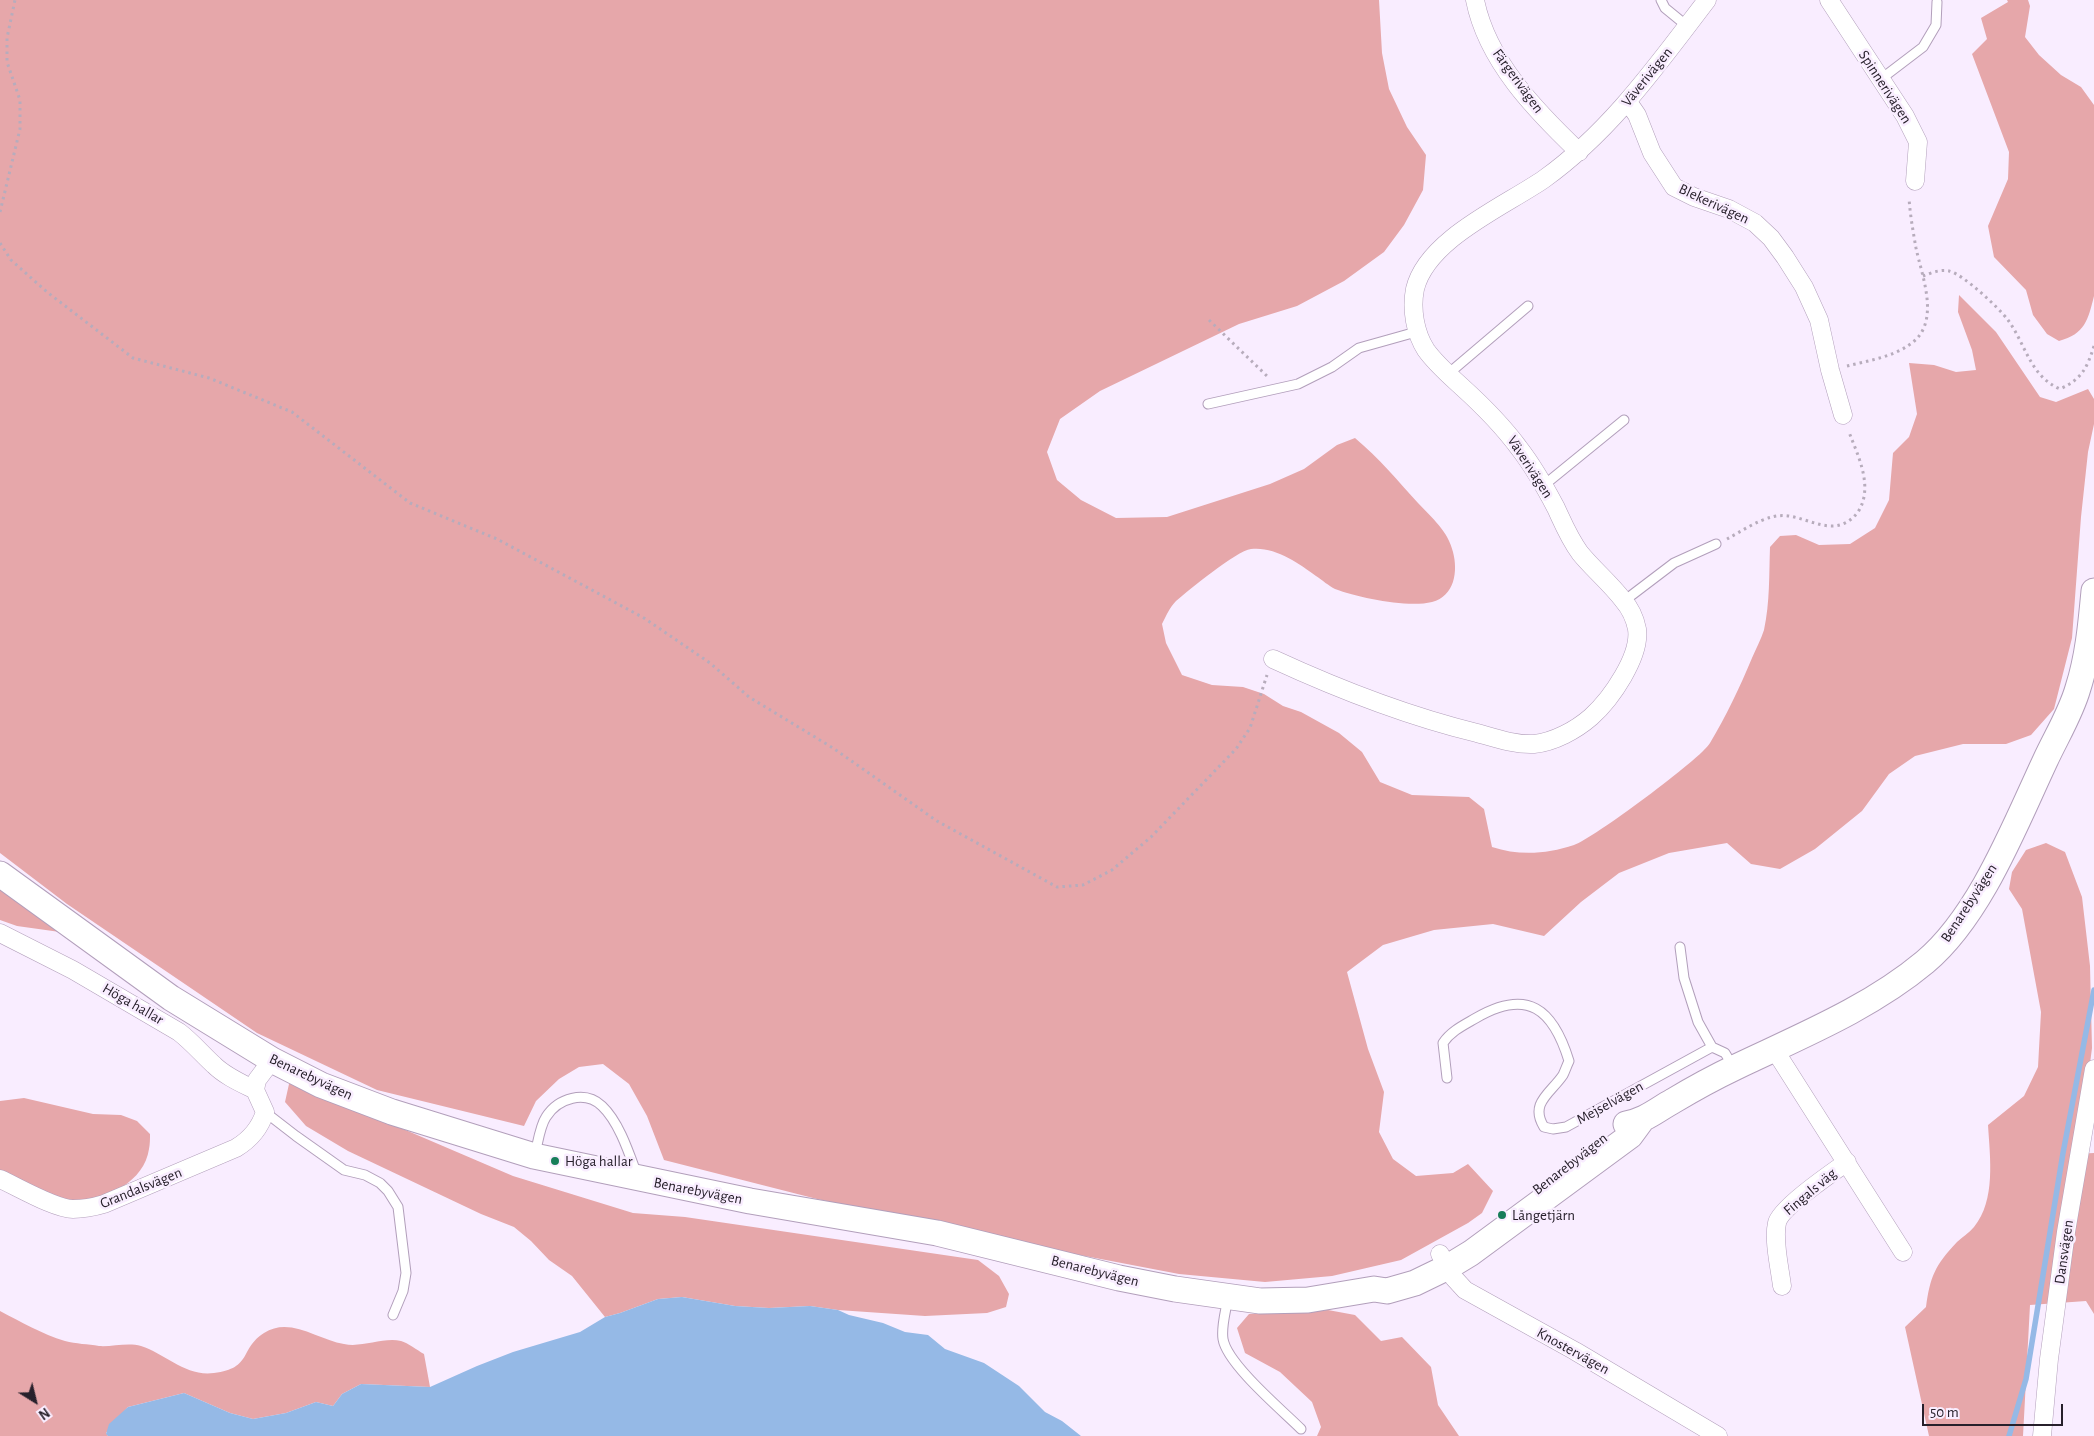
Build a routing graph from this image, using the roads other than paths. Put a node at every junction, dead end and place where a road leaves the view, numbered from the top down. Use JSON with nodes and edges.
{"nodes":[{"id":1,"x":1475,"y":0,"type":"edge"},
{"id":2,"x":1662,"y":0,"type":"edge"},
{"id":3,"x":1707,"y":0,"type":"edge"},
{"id":4,"x":1829,"y":0,"type":"edge"},
{"id":5,"x":1937,"y":2,"type":"dead end"},
{"id":6,"x":1687,"y":26,"type":"junction"},
{"id":7,"x":1881,"y":79,"type":"junction"},
{"id":8,"x":1628,"y":102,"type":"junction"},
{"id":9,"x":1579,"y":152,"type":"junction"},
{"id":10,"x":1915,"y":181,"type":"road end"},
{"id":11,"x":1528,"y":306,"type":"dead end"},
{"id":12,"x":1416,"y":332,"type":"junction"},
{"id":13,"x":1448,"y":374,"type":"junction"},
{"id":14,"x":1208,"y":404,"type":"dead end"},
{"id":15,"x":1843,"y":415,"type":"road end"},
{"id":16,"x":1624,"y":420,"type":"dead end"},
{"id":17,"x":1543,"y":486,"type":"junction"},
{"id":18,"x":1716,"y":544,"type":"road end"},
{"id":19,"x":2094,"y":591,"type":"edge"},
{"id":20,"x":1624,"y":601,"type":"junction"},
{"id":21,"x":1273,"y":659,"type":"road end"},
{"id":22,"x":0,"y":874,"type":"edge"},
{"id":23,"x":0,"y":933,"type":"edge"},
{"id":24,"x":1680,"y":947,"type":"dead end"},
{"id":25,"x":1712,"y":1047,"type":"junction"},
{"id":26,"x":1774,"y":1049,"type":"junction"},
{"id":27,"x":272,"y":1060,"type":"junction"},
{"id":28,"x":1734,"y":1068,"type":"junction"},
{"id":29,"x":2094,"y":1069,"type":"edge"},
{"id":30,"x":1447,"y":1078,"type":"dead end"},
{"id":31,"x":255,"y":1090,"type":"junction"},
{"id":32,"x":265,"y":1112,"type":"junction"},
{"id":33,"x":534,"y":1156,"type":"junction"},
{"id":34,"x":1847,"y":1162,"type":"junction"},
{"id":35,"x":0,"y":1179,"type":"edge"},
{"id":36,"x":639,"y":1180,"type":"junction"},
{"id":37,"x":1903,"y":1252,"type":"dead end"},
{"id":38,"x":1444,"y":1261,"type":"junction"},
{"id":39,"x":1782,"y":1286,"type":"dead end"},
{"id":40,"x":1228,"y":1297,"type":"junction"},
{"id":41,"x":393,"y":1315,"type":"dead end"},
{"id":42,"x":1301,"y":1429,"type":"dead end"},
{"id":43,"x":1718,"y":1436,"type":"edge"},
{"id":44,"x":2042,"y":1436,"type":"edge"}],
"edges":[{"from":1,"to":9,"type":"street","name":"Färgerivägen"},
{"from":2,"to":6,"type":"lane"},
{"from":3,"to":6,"type":"street","name":"Väverivägen"},
{"from":4,"to":7,"type":"street","name":"Spinnerivägen"},
{"from":5,"to":7,"type":"lane"},
{"from":6,"to":8,"type":"street","name":"Väverivägen"},
{"from":7,"to":10,"type":"street","name":"Spinnerivägen"},
{"from":8,"to":9,"type":"street","name":"Väverivägen"},
{"from":8,"to":15,"type":"street","name":"Blekerivägen"},
{"from":9,"to":12,"type":"street","name":"Väverivägen"},
{"from":11,"to":13,"type":"lane"},
{"from":12,"to":13,"type":"street","name":"Väverivägen"},
{"from":12,"to":14,"type":"lane"},
{"from":13,"to":17,"type":"street","name":"Väverivägen"},
{"from":16,"to":17,"type":"lane"},
{"from":17,"to":20,"type":"street","name":"Väverivägen"},
{"from":18,"to":20,"type":"lane"},
{"from":19,"to":26,"type":"street","name":"Benarebyvägen"},
{"from":20,"to":21,"type":"street","name":"Väverivägen"},
{"from":22,"to":27,"type":"street","name":"Benarebyvägen"},
{"from":23,"to":31,"type":"street","name":"Höga hallar"},
{"from":24,"to":25,"type":"lane"},
{"from":25,"to":28,"type":"lane"},
{"from":25,"to":30,"type":"lane","name":"Mejselvägen"},
{"from":26,"to":28,"type":"street","name":"Benarebyvägen"},
{"from":26,"to":34,"type":"street","name":"Fingals väg"},
{"from":27,"to":31,"type":"street"},
{"from":27,"to":33,"type":"street","name":"Benarebyvägen"},
{"from":28,"to":38,"type":"street","name":"Benarebyvägen"},
{"from":29,"to":44,"type":"street","name":"Dansvägen"},
{"from":31,"to":32,"type":"street"},
{"from":32,"to":35,"type":"street","name":"Grandalsvägen"},
{"from":32,"to":41,"type":"lane"},
{"from":33,"to":36,"type":"street","name":"Benarebyvägen"},
{"from":33,"to":36,"type":"lane"},
{"from":34,"to":37,"type":"street","name":"Fingals väg"},
{"from":34,"to":39,"type":"street","name":"Fingals väg"},
{"from":36,"to":40,"type":"street","name":"Benarebyvägen"},
{"from":38,"to":40,"type":"street","name":"Benarebyvägen"},
{"from":38,"to":43,"type":"street","name":"Knostervägen"},
{"from":40,"to":42,"type":"lane"}]}
